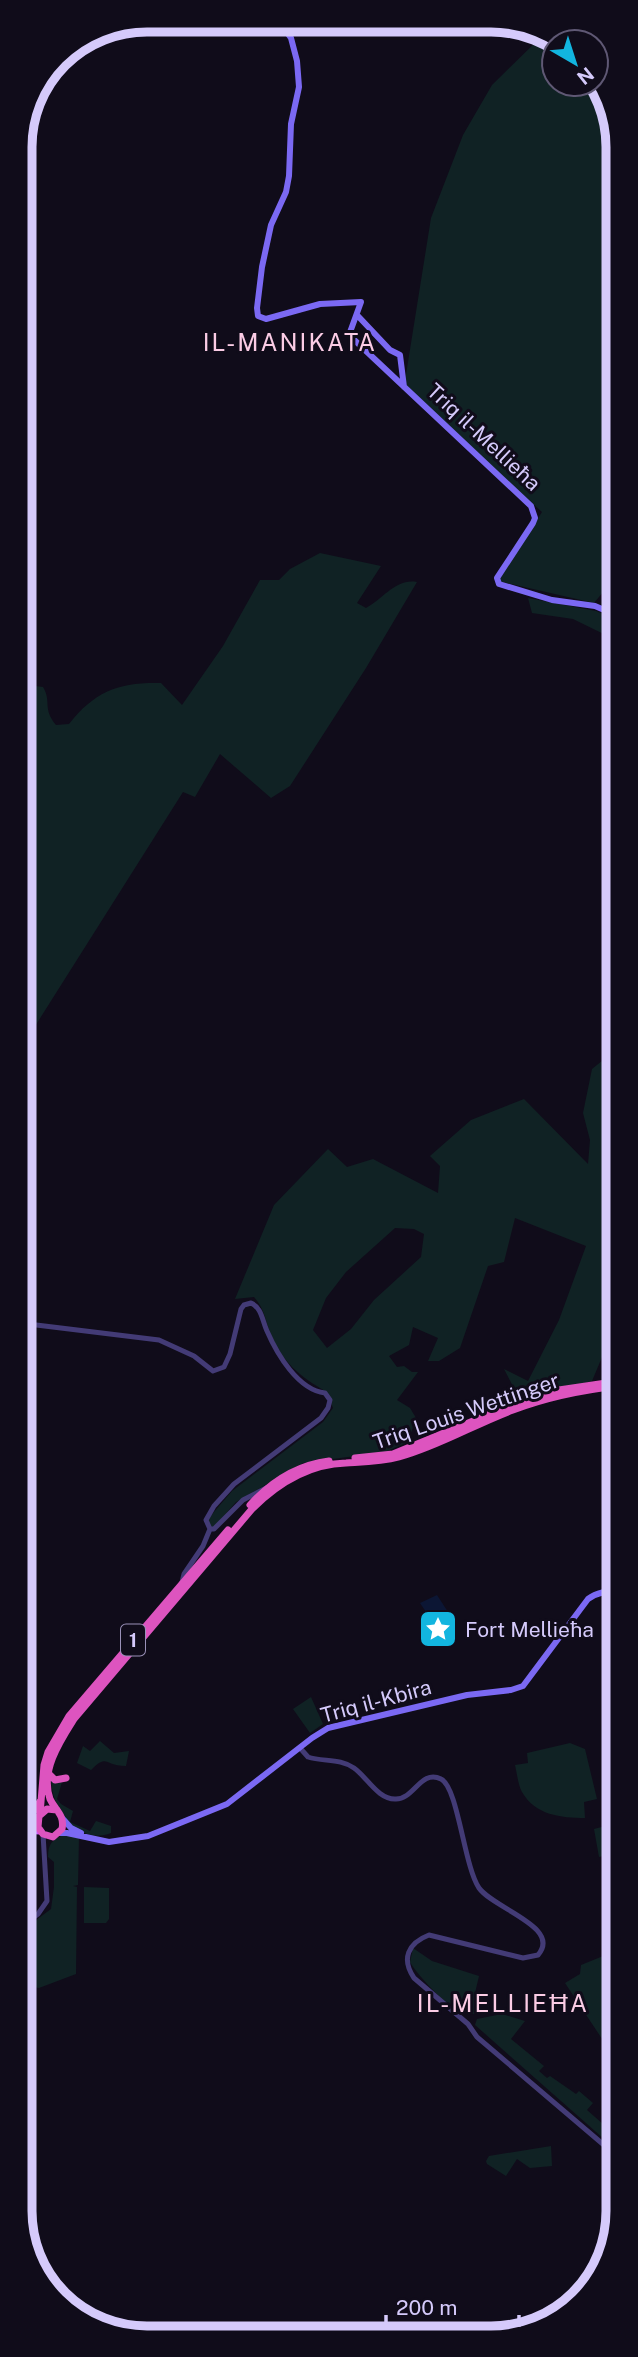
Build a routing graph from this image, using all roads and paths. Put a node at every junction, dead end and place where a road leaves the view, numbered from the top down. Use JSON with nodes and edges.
{"nodes":[{"id":1,"x":287,"y":32,"type":"edge"},
{"id":2,"x":357,"y":315,"type":"junction"},
{"id":3,"x":404,"y":387,"type":"junction"},
{"id":4,"x":606,"y":611,"type":"edge"},
{"id":5,"x":32,"y":1324,"type":"edge"},
{"id":6,"x":606,"y":1384,"type":"edge"},
{"id":7,"x":606,"y":1385,"type":"edge"},
{"id":8,"x":268,"y":1487,"type":"junction"},
{"id":9,"x":210,"y":1528,"type":"junction"},
{"id":10,"x":181,"y":1585,"type":"junction"},
{"id":11,"x":606,"y":1592,"type":"edge"},
{"id":12,"x":300,"y":1748,"type":"junction"},
{"id":13,"x":49,"y":1773,"type":"junction"},
{"id":14,"x":66,"y":1778,"type":"dead end"},
{"id":15,"x":41,"y":1800,"type":"junction"},
{"id":16,"x":57,"y":1810,"type":"junction"},
{"id":17,"x":32,"y":1814,"type":"edge"},
{"id":18,"x":39,"y":1816,"type":"junction"},
{"id":19,"x":32,"y":1819,"type":"edge"},
{"id":20,"x":63,"y":1819,"type":"junction"},
{"id":21,"x":32,"y":1832,"type":"edge"},
{"id":22,"x":42,"y":1833,"type":"junction"},
{"id":23,"x":56,"y":1835,"type":"junction"},
{"id":24,"x":115,"y":1840,"type":"junction"},
{"id":25,"x":45,"y":1858,"type":"junction"},
{"id":26,"x":32,"y":1919,"type":"edge"},
{"id":27,"x":606,"y":2146,"type":"edge"}],
"edges":[{"from":1,"to":2,"type":"main road"},
{"from":2,"to":3,"type":"main road"},
{"from":2,"to":3,"type":"main road","name":"Triq il-Mellieħa"},
{"from":3,"to":4,"type":"main road","name":"Triq il-Mellieħa"},
{"from":5,"to":9,"type":"street"},
{"from":6,"to":8,"type":"highway","name":"Triq Louis Wettinger","number":"1"},
{"from":7,"to":13,"type":"highway","name":"Triq Louis Wettinger","number":"1"},
{"from":8,"to":9,"type":"street"},
{"from":8,"to":10,"type":"highway","name":"Triq Louis Wettinger","number":"1"},
{"from":9,"to":10,"type":"street"},
{"from":10,"to":15,"type":"highway","name":"Triq Louis Wettinger","number":"1"},
{"from":11,"to":12,"type":"main road","name":"Triq il-Kbira"},
{"from":12,"to":24,"type":"main road","name":"Triq il-Kbira"},
{"from":12,"to":27,"type":"street"},
{"from":13,"to":14,"type":"highway"},
{"from":13,"to":16,"type":"highway","name":"Triq Louis Wettinger","number":"1"},
{"from":15,"to":17,"type":"highway"},
{"from":15,"to":18,"type":"highway","name":"Triq Louis Wettinger","number":"1"},
{"from":16,"to":18,"type":"highway"},
{"from":16,"to":20,"type":"highway","number":"1"},
{"from":18,"to":19,"type":"main road"},
{"from":18,"to":22,"type":"highway","number":"1"},
{"from":20,"to":23,"type":"highway"},
{"from":20,"to":24,"type":"main road","name":"Triq il-Kbira"},
{"from":21,"to":22,"type":"main road"},
{"from":22,"to":23,"type":"highway"},
{"from":22,"to":25,"type":"street"},
{"from":23,"to":24,"type":"main road","name":"Triq il-Kbira"},
{"from":23,"to":25,"type":"street"},
{"from":25,"to":26,"type":"street"}]}
